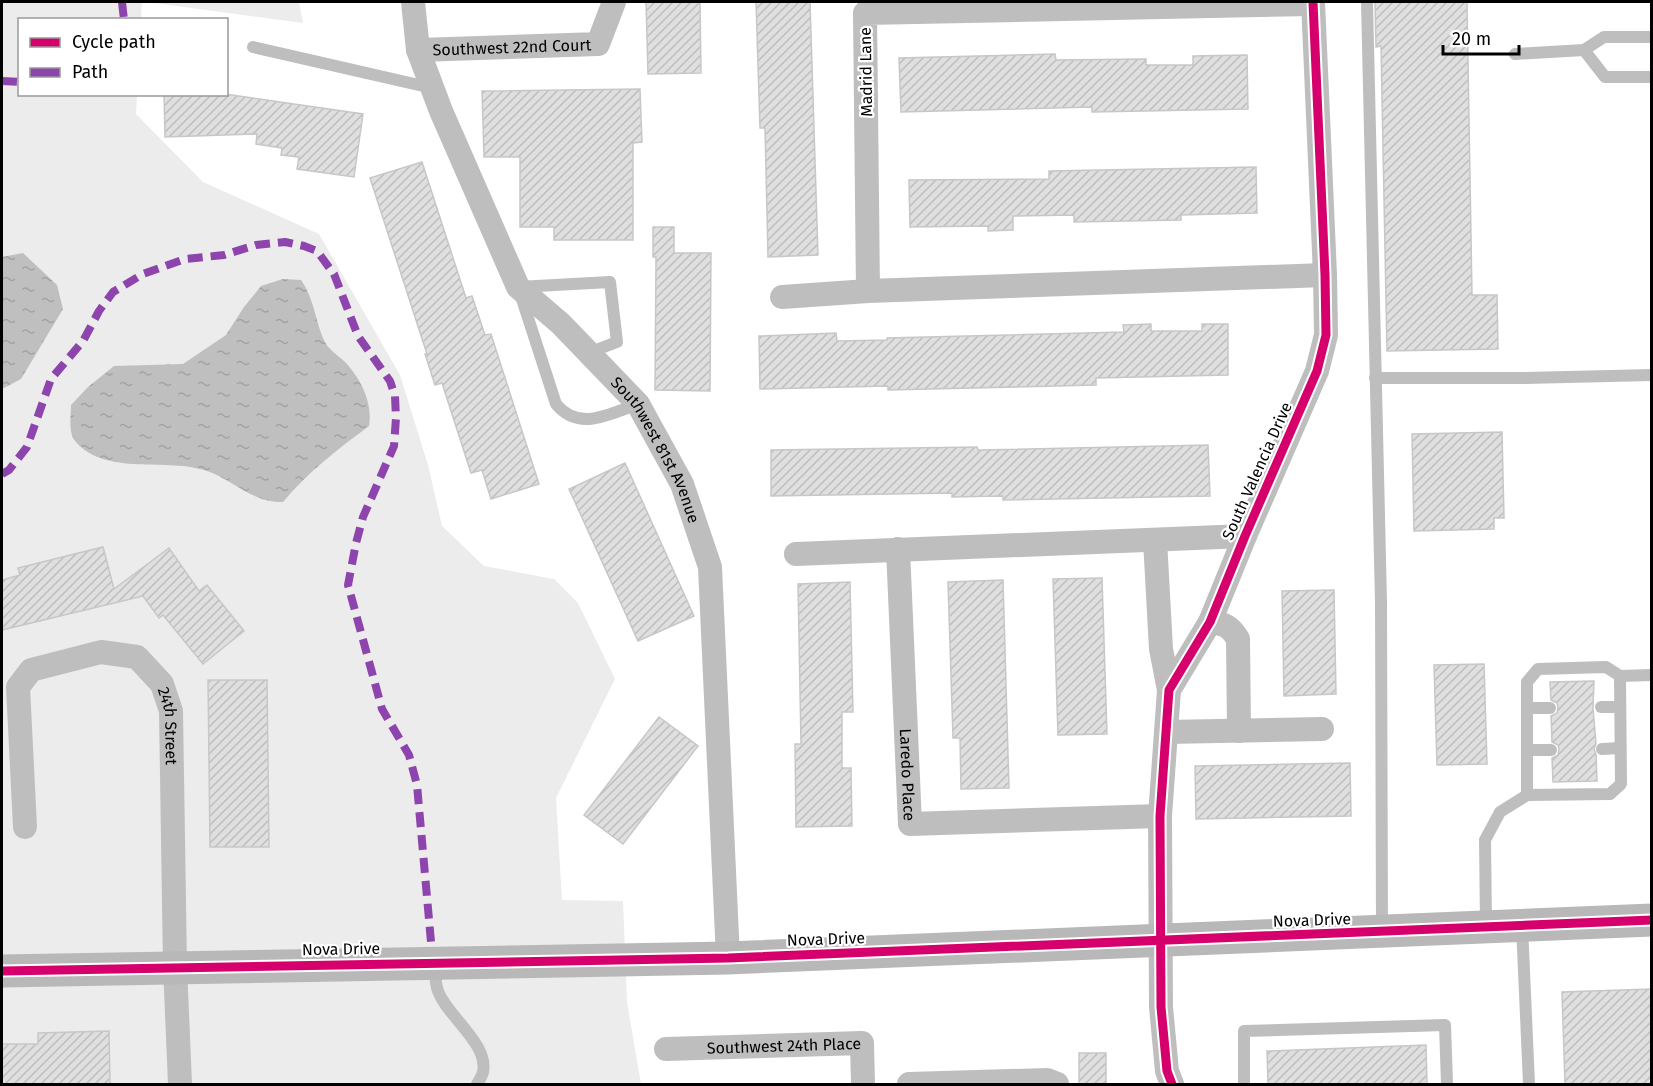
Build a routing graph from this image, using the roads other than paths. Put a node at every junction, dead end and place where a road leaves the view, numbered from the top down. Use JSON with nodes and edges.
{"nodes":[{"id":1,"x":412,"y":2,"type":"edge"},
{"id":2,"x":614,"y":2,"type":"edge"},
{"id":3,"x":1367,"y":2,"type":"edge"},
{"id":4,"x":1313,"y":3,"type":"edge"},
{"id":5,"x":1652,"y":37,"type":"edge"},
{"id":6,"x":253,"y":48,"type":"dead end"},
{"id":7,"x":1584,"y":50,"type":"junction"},
{"id":8,"x":418,"y":51,"type":"junction"},
{"id":9,"x":1515,"y":54,"type":"dead end"},
{"id":10,"x":1652,"y":77,"type":"edge"},
{"id":11,"x":432,"y":88,"type":"junction"},
{"id":12,"x":1325,"y":275,"type":"junction"},
{"id":13,"x":518,"y":287,"type":"junction"},
{"id":14,"x":868,"y":291,"type":"junction"},
{"id":15,"x":782,"y":297,"type":"dead end"},
{"id":16,"x":588,"y":353,"type":"junction"},
{"id":17,"x":1652,"y":375,"type":"edge"},
{"id":18,"x":1375,"y":378,"type":"junction"},
{"id":19,"x":638,"y":405,"type":"junction"},
{"id":20,"x":1245,"y":536,"type":"junction"},
{"id":21,"x":1155,"y":540,"type":"junction"},
{"id":22,"x":898,"y":549,"type":"junction"},
{"id":23,"x":796,"y":554,"type":"dead end"},
{"id":24,"x":1210,"y":622,"type":"junction"},
{"id":25,"x":1652,"y":675,"type":"edge"},
{"id":26,"x":1620,"y":676,"type":"junction"},
{"id":27,"x":1169,"y":690,"type":"junction"},
{"id":28,"x":1601,"y":707,"type":"dead end"},
{"id":29,"x":1620,"y":707,"type":"junction"},
{"id":30,"x":1527,"y":708,"type":"junction"},
{"id":31,"x":1550,"y":708,"type":"dead end"},
{"id":32,"x":1322,"y":729,"type":"dead end"},
{"id":33,"x":1239,"y":731,"type":"junction"},
{"id":34,"x":1166,"y":732,"type":"junction"},
{"id":35,"x":1620,"y":748,"type":"junction"},
{"id":36,"x":1602,"y":749,"type":"dead end"},
{"id":37,"x":1527,"y":750,"type":"junction"},
{"id":38,"x":1551,"y":750,"type":"dead end"},
{"id":39,"x":1527,"y":795,"type":"junction"},
{"id":40,"x":1160,"y":816,"type":"junction"},
{"id":41,"x":25,"y":827,"type":"dead end"},
{"id":42,"x":1652,"y":920,"type":"edge"},
{"id":43,"x":1521,"y":925,"type":"junction"},
{"id":44,"x":1486,"y":926,"type":"junction"},
{"id":45,"x":1382,"y":932,"type":"junction"},
{"id":46,"x":1162,"y":940,"type":"junction"},
{"id":47,"x":728,"y":958,"type":"junction"},
{"id":48,"x":434,"y":962,"type":"junction"},
{"id":49,"x":175,"y":966,"type":"junction"},
{"id":50,"x":2,"y":971,"type":"edge"},
{"id":51,"x":666,"y":1049,"type":"dead end"},
{"id":52,"x":180,"y":1084,"type":"edge"},
{"id":53,"x":477,"y":1084,"type":"edge"},
{"id":54,"x":863,"y":1084,"type":"edge"},
{"id":55,"x":909,"y":1084,"type":"edge"},
{"id":56,"x":1057,"y":1084,"type":"edge"},
{"id":57,"x":1172,"y":1084,"type":"edge"},
{"id":58,"x":1244,"y":1084,"type":"edge"},
{"id":59,"x":1447,"y":1084,"type":"edge"},
{"id":60,"x":1529,"y":1084,"type":"edge"}],
"edges":[{"from":1,"to":8,"type":"street","name":"Southwest 81st Avenue"},
{"from":2,"to":8,"type":"street","name":"Southwest 22nd Court"},
{"from":3,"to":18,"type":"lane"},
{"from":4,"to":12,"type":"street","name":"South Valencia Drive"},
{"from":4,"to":14,"type":"street","name":"Madrid Lane"},
{"from":5,"to":7,"type":"lane"},
{"from":6,"to":11,"type":"lane"},
{"from":7,"to":9,"type":"lane"},
{"from":7,"to":10,"type":"lane"},
{"from":8,"to":11,"type":"street","name":"Southwest 81st Avenue"},
{"from":11,"to":13,"type":"street","name":"Southwest 81st Avenue"},
{"from":12,"to":14,"type":"street"},
{"from":12,"to":20,"type":"street","name":"South Valencia Drive"},
{"from":13,"to":16,"type":"street","name":"Southwest 81st Avenue"},
{"from":13,"to":16,"type":"lane"},
{"from":13,"to":19,"type":"lane"},
{"from":14,"to":15,"type":"street"},
{"from":16,"to":19,"type":"street","name":"Southwest 81st Avenue"},
{"from":17,"to":18,"type":"lane"},
{"from":18,"to":45,"type":"lane"},
{"from":19,"to":47,"type":"street","name":"Southwest 81st Avenue"},
{"from":20,"to":21,"type":"street"},
{"from":20,"to":24,"type":"street","name":"South Valencia Drive"},
{"from":21,"to":22,"type":"street"},
{"from":21,"to":27,"type":"street"},
{"from":22,"to":23,"type":"street"},
{"from":22,"to":40,"type":"street","name":"Laredo Place"},
{"from":24,"to":27,"type":"street","name":"South Valencia Drive"},
{"from":24,"to":33,"type":"street"},
{"from":25,"to":26,"type":"lane"},
{"from":26,"to":29,"type":"lane"},
{"from":26,"to":30,"type":"lane"},
{"from":27,"to":34,"type":"street","name":"South Valencia Drive"},
{"from":28,"to":29,"type":"lane"},
{"from":29,"to":35,"type":"lane"},
{"from":30,"to":31,"type":"lane"},
{"from":30,"to":37,"type":"lane"},
{"from":32,"to":33,"type":"street"},
{"from":33,"to":34,"type":"street"},
{"from":34,"to":40,"type":"street","name":"South Valencia Drive"},
{"from":35,"to":36,"type":"lane"},
{"from":35,"to":39,"type":"lane"},
{"from":37,"to":38,"type":"lane"},
{"from":37,"to":39,"type":"lane"},
{"from":39,"to":44,"type":"lane"},
{"from":40,"to":46,"type":"street","name":"South Valencia Drive"},
{"from":41,"to":49,"type":"street","name":"24th Street"},
{"from":42,"to":43,"type":"street","name":"Nova Drive"},
{"from":43,"to":44,"type":"street","name":"Nova Drive"},
{"from":43,"to":60,"type":"lane"},
{"from":44,"to":45,"type":"street","name":"Nova Drive"},
{"from":45,"to":46,"type":"street","name":"Nova Drive"},
{"from":46,"to":47,"type":"street","name":"Nova Drive"},
{"from":46,"to":57,"type":"street","name":"South Valencia Drive"},
{"from":47,"to":48,"type":"street","name":"Nova Drive"},
{"from":48,"to":49,"type":"street","name":"Nova Drive"},
{"from":48,"to":53,"type":"lane"},
{"from":49,"to":50,"type":"street","name":"Nova Drive"},
{"from":49,"to":52,"type":"street"},
{"from":51,"to":54,"type":"street","name":"Southwest 24th Place"},
{"from":55,"to":56,"type":"street"},
{"from":58,"to":59,"type":"lane"}]}
